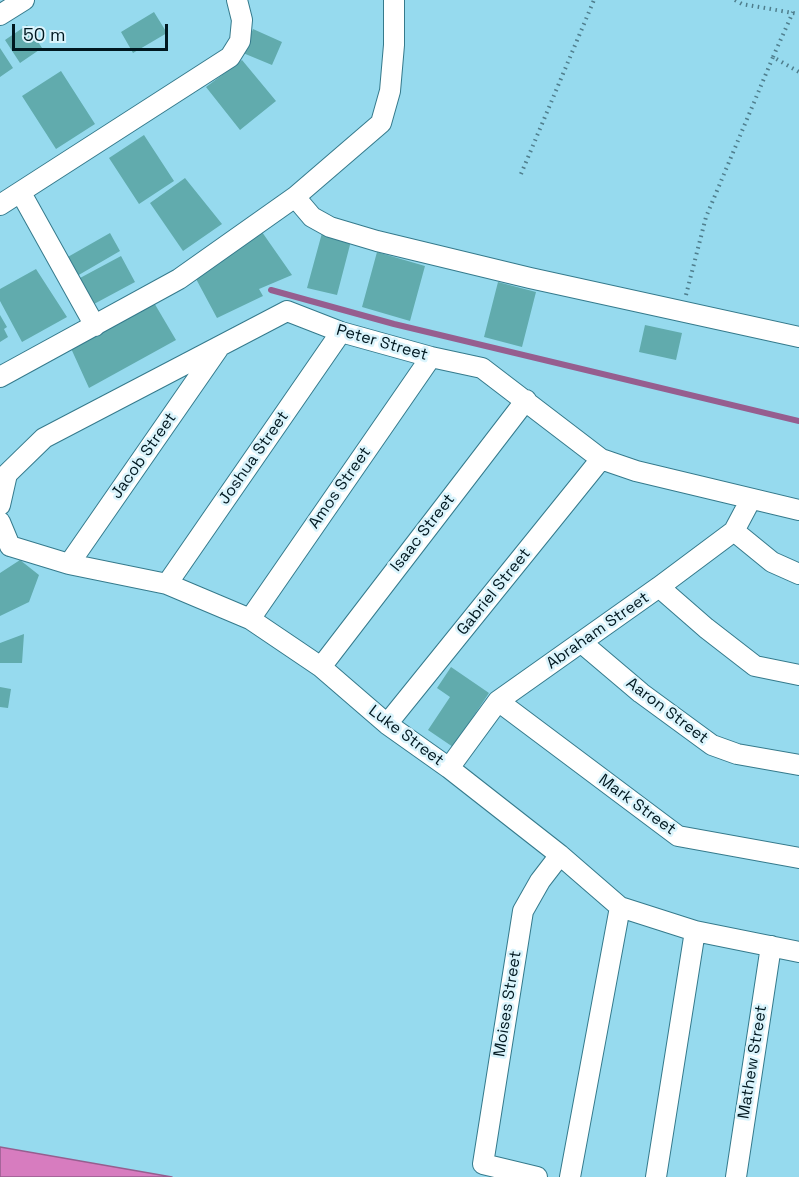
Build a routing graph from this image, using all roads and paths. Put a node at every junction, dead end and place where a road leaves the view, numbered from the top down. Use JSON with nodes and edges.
{"nodes":[{"id":1,"x":24,"y":0,"type":"edge"},
{"id":2,"x":237,"y":0,"type":"edge"},
{"id":3,"x":394,"y":0,"type":"edge"},
{"id":4,"x":594,"y":0,"type":"edge"},
{"id":5,"x":735,"y":0,"type":"edge"},
{"id":6,"x":793,"y":12,"type":"junction"},
{"id":7,"x":799,"y":14,"type":"edge"},
{"id":8,"x":0,"y":15,"type":"edge"},
{"id":9,"x":773,"y":57,"type":"junction"},
{"id":10,"x":799,"y":72,"type":"edge"},
{"id":11,"x":521,"y":174,"type":"dead end"},
{"id":12,"x":21,"y":193,"type":"junction"},
{"id":13,"x":295,"y":197,"type":"junction"},
{"id":14,"x":0,"y":205,"type":"edge"},
{"id":15,"x":682,"y":311,"type":"junction"},
{"id":16,"x":95,"y":326,"type":"junction"},
{"id":17,"x":341,"y":332,"type":"junction"},
{"id":18,"x":799,"y":337,"type":"edge"},
{"id":19,"x":219,"y":348,"type":"junction"},
{"id":20,"x":431,"y":357,"type":"junction"},
{"id":21,"x":0,"y":377,"type":"edge"},
{"id":22,"x":526,"y":400,"type":"junction"},
{"id":23,"x":602,"y":459,"type":"junction"},
{"id":24,"x":751,"y":499,"type":"junction"},
{"id":25,"x":0,"y":506,"type":"edge"},
{"id":26,"x":799,"y":510,"type":"edge"},
{"id":27,"x":0,"y":522,"type":"edge"},
{"id":28,"x":734,"y":531,"type":"junction"},
{"id":29,"x":5,"y":550,"type":"edge"},
{"id":30,"x":69,"y":564,"type":"junction"},
{"id":31,"x":799,"y":574,"type":"edge"},
{"id":32,"x":167,"y":584,"type":"junction"},
{"id":33,"x":659,"y":587,"type":"junction"},
{"id":34,"x":250,"y":620,"type":"junction"},
{"id":35,"x":582,"y":643,"type":"junction"},
{"id":36,"x":321,"y":667,"type":"junction"},
{"id":37,"x":799,"y":675,"type":"edge"},
{"id":38,"x":498,"y":701,"type":"junction"},
{"id":39,"x":387,"y":724,"type":"junction"},
{"id":40,"x":799,"y":765,"type":"edge"},
{"id":41,"x":449,"y":768,"type":"junction"},
{"id":42,"x":560,"y":855,"type":"junction"},
{"id":43,"x":799,"y":858,"type":"edge"},
{"id":44,"x":620,"y":907,"type":"junction"},
{"id":45,"x":695,"y":931,"type":"junction"},
{"id":46,"x":771,"y":946,"type":"junction"},
{"id":47,"x":799,"y":952,"type":"edge"},
{"id":48,"x":537,"y":1177,"type":"edge"},
{"id":49,"x":570,"y":1177,"type":"edge"},
{"id":50,"x":656,"y":1177,"type":"edge"},
{"id":51,"x":736,"y":1177,"type":"edge"}],
"edges":[{"from":1,"to":8,"type":"street"},
{"from":2,"to":12,"type":"street"},
{"from":3,"to":13,"type":"street"},
{"from":4,"to":11,"type":"path"},
{"from":5,"to":6,"type":"path"},
{"from":6,"to":7,"type":"path"},
{"from":6,"to":9,"type":"path"},
{"from":9,"to":10,"type":"path"},
{"from":9,"to":15,"type":"path"},
{"from":12,"to":14,"type":"street"},
{"from":12,"to":16,"type":"street"},
{"from":13,"to":15,"type":"street"},
{"from":13,"to":16,"type":"street"},
{"from":15,"to":18,"type":"street"},
{"from":16,"to":21,"type":"street"},
{"from":17,"to":19,"type":"street","name":"Peter Street"},
{"from":17,"to":20,"type":"street","name":"Peter Street"},
{"from":17,"to":32,"type":"street","name":"Joshua Street"},
{"from":19,"to":25,"type":"street","name":"Peter Street"},
{"from":19,"to":30,"type":"street","name":"Jacob Street"},
{"from":20,"to":22,"type":"street","name":"Peter Street"},
{"from":20,"to":34,"type":"street","name":"Amos Street"},
{"from":22,"to":23,"type":"street","name":"Peter Street"},
{"from":22,"to":36,"type":"street","name":"Isaac Street"},
{"from":23,"to":24,"type":"street","name":"Peter Street"},
{"from":23,"to":39,"type":"street","name":"Gabriel Street"},
{"from":24,"to":26,"type":"street","name":"Peter Street"},
{"from":24,"to":28,"type":"street","name":"Abraham Street"},
{"from":27,"to":29,"type":"street"},
{"from":28,"to":31,"type":"street"},
{"from":28,"to":33,"type":"street","name":"Abraham Street"},
{"from":29,"to":30,"type":"street","name":"Luke Street"},
{"from":30,"to":32,"type":"street","name":"Luke Street"},
{"from":32,"to":34,"type":"street","name":"Luke Street"},
{"from":33,"to":35,"type":"street","name":"Abraham Street"},
{"from":33,"to":37,"type":"street"},
{"from":34,"to":36,"type":"street","name":"Luke Street"},
{"from":35,"to":38,"type":"street","name":"Abraham Street"},
{"from":35,"to":40,"type":"street","name":"Aaron Street"},
{"from":36,"to":39,"type":"street","name":"Luke Street"},
{"from":38,"to":41,"type":"street","name":"Abraham Street"},
{"from":38,"to":43,"type":"street","name":"Mark Street"},
{"from":39,"to":41,"type":"street","name":"Luke Street"},
{"from":41,"to":42,"type":"street","name":"Luke Street"},
{"from":42,"to":44,"type":"street","name":"Luke Street"},
{"from":42,"to":48,"type":"street","name":"Moises Street"},
{"from":44,"to":45,"type":"street","name":"Luke Street"},
{"from":44,"to":49,"type":"street"},
{"from":45,"to":46,"type":"street","name":"Luke Street"},
{"from":45,"to":50,"type":"street"},
{"from":46,"to":47,"type":"street","name":"Luke Street"},
{"from":46,"to":51,"type":"street","name":"Mathew Street"}]}
